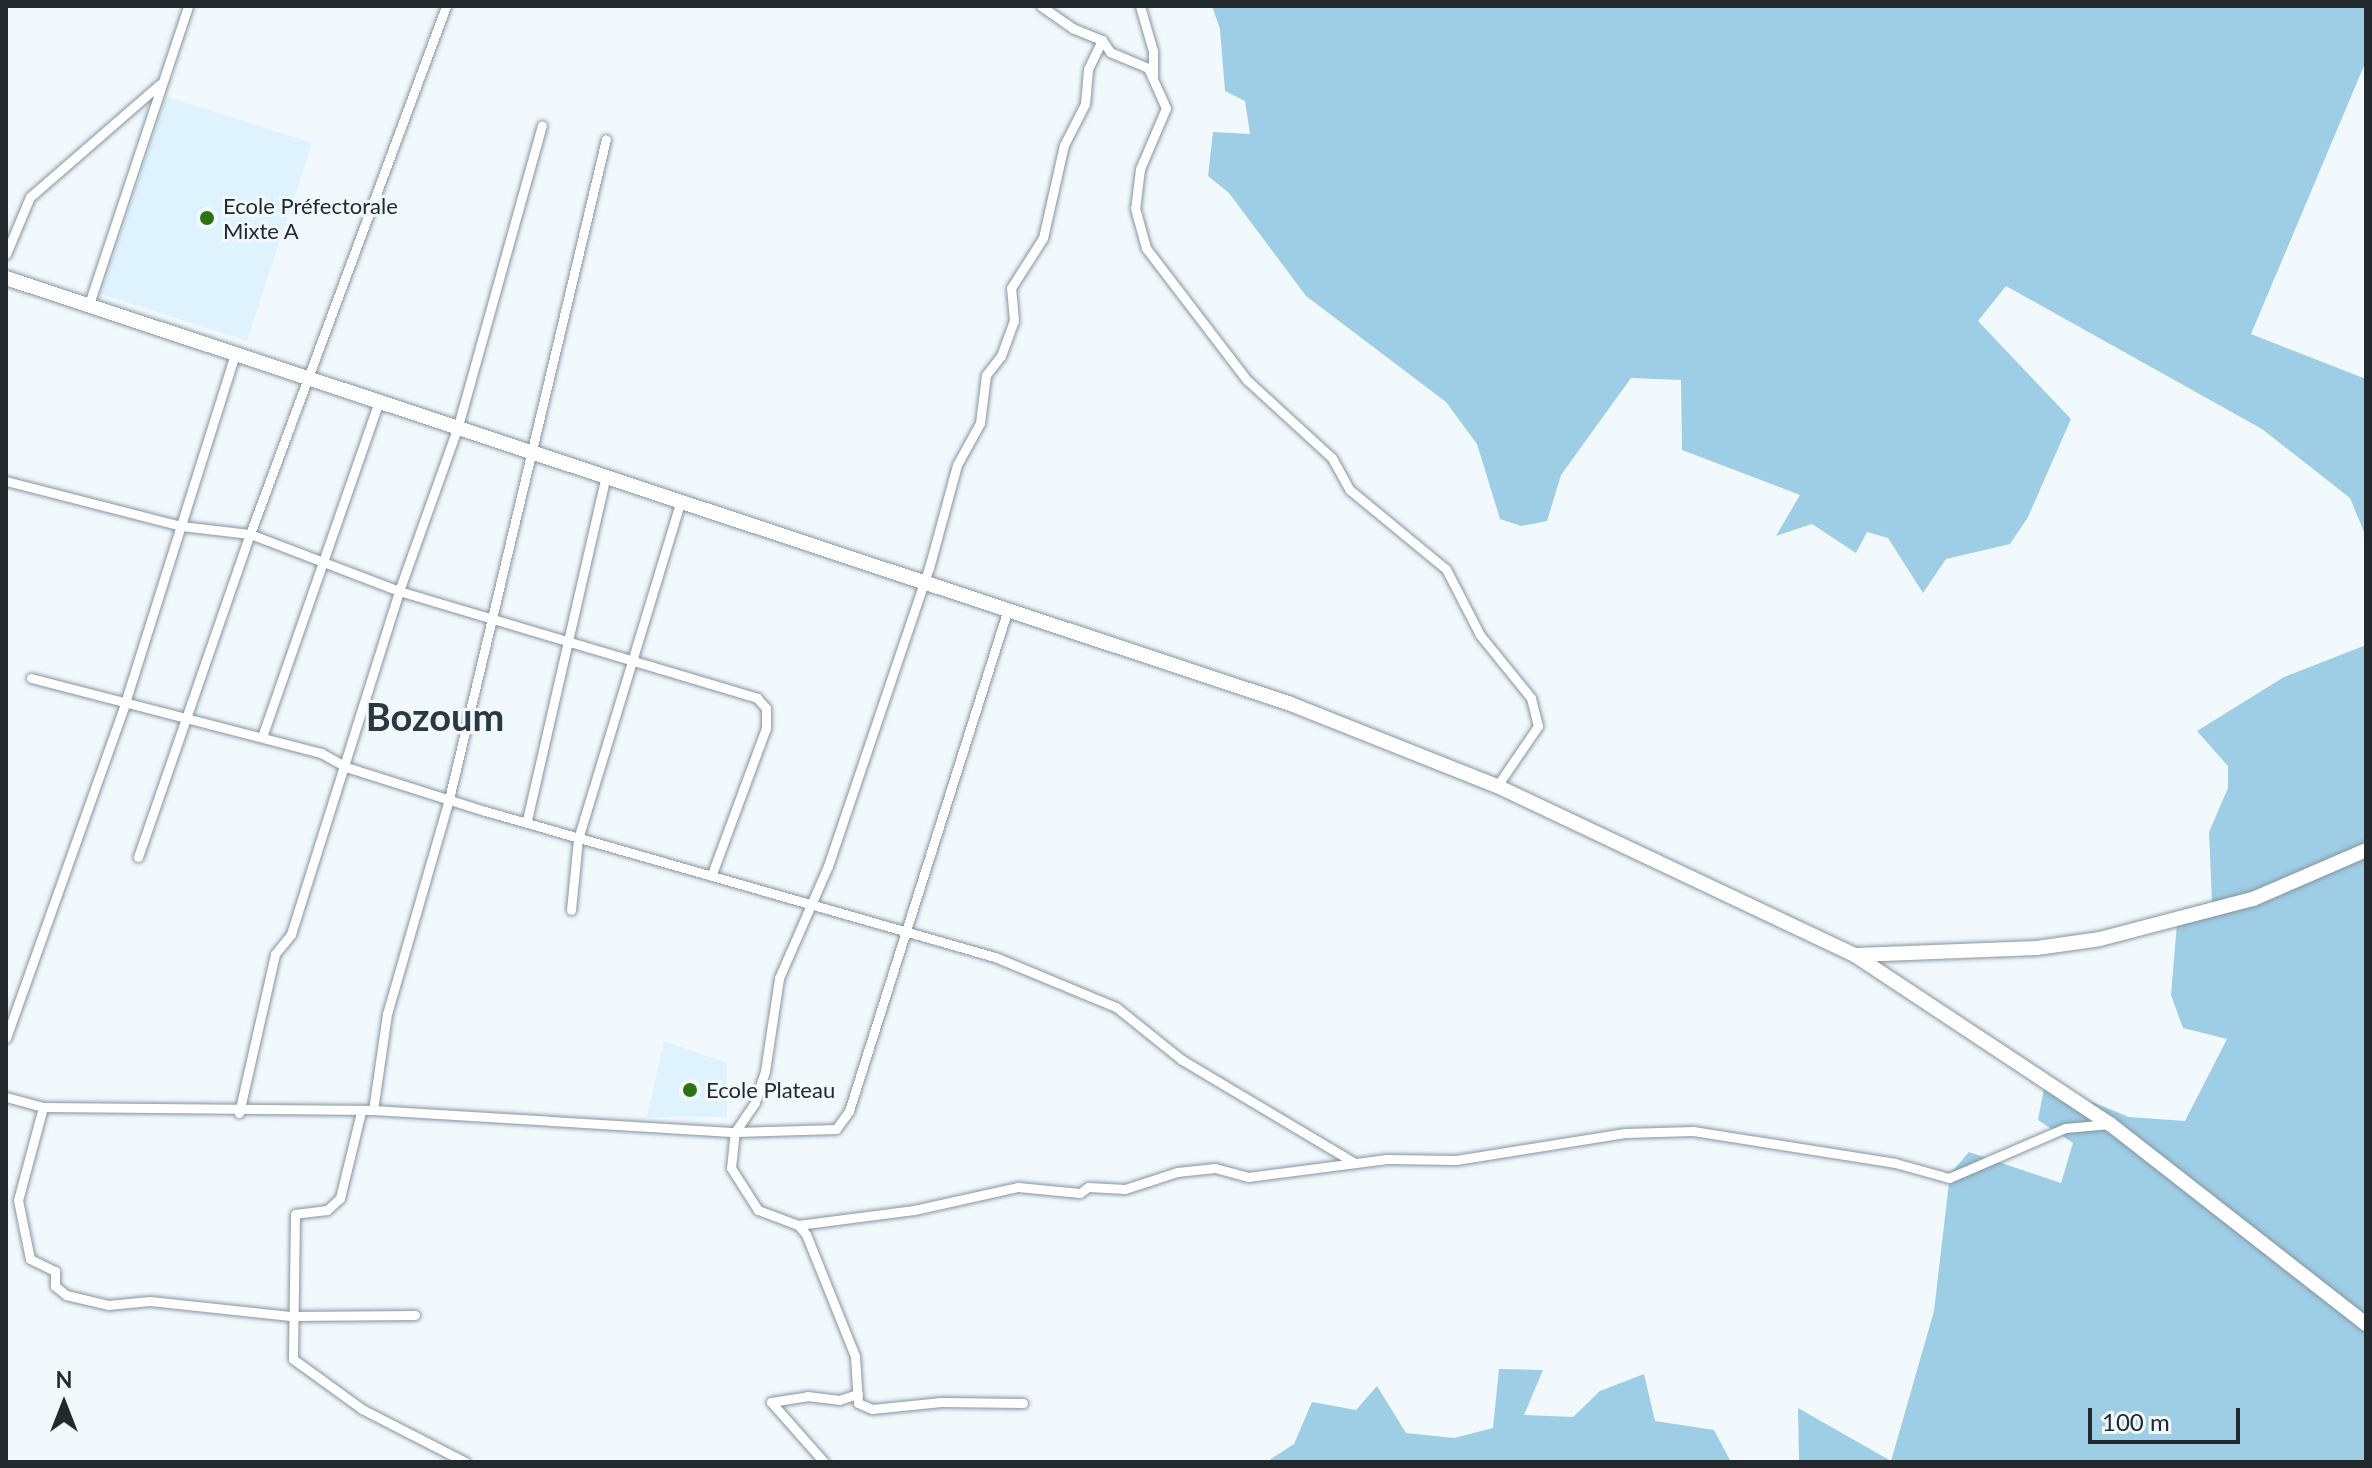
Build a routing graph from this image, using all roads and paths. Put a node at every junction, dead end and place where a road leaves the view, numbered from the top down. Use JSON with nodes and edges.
{"nodes":[{"id":1,"x":188,"y":6,"type":"edge"},
{"id":2,"x":446,"y":6,"type":"edge"},
{"id":3,"x":1041,"y":6,"type":"edge"},
{"id":4,"x":1140,"y":6,"type":"edge"},
{"id":5,"x":1102,"y":40,"type":"junction"},
{"id":6,"x":1152,"y":80,"type":"junction"},
{"id":7,"x":163,"y":81,"type":"junction"},
{"id":8,"x":542,"y":126,"type":"dead end"},
{"id":9,"x":606,"y":139,"type":"dead end"},
{"id":10,"x":6,"y":254,"type":"edge"},
{"id":11,"x":6,"y":278,"type":"edge"},
{"id":12,"x":89,"y":304,"type":"junction"},
{"id":13,"x":235,"y":353,"type":"junction"},
{"id":14,"x":308,"y":375,"type":"junction"},
{"id":15,"x":380,"y":399,"type":"junction"},
{"id":16,"x":458,"y":426,"type":"junction"},
{"id":17,"x":531,"y":450,"type":"junction"},
{"id":18,"x":606,"y":474,"type":"junction"},
{"id":19,"x":6,"y":481,"type":"edge"},
{"id":20,"x":681,"y":500,"type":"junction"},
{"id":21,"x":181,"y":526,"type":"junction"},
{"id":22,"x":250,"y":534,"type":"junction"},
{"id":23,"x":323,"y":561,"type":"junction"},
{"id":24,"x":924,"y":581,"type":"junction"},
{"id":25,"x":399,"y":591,"type":"junction"},
{"id":26,"x":1007,"y":612,"type":"junction"},
{"id":27,"x":492,"y":619,"type":"junction"},
{"id":28,"x":566,"y":638,"type":"junction"},
{"id":29,"x":634,"y":658,"type":"junction"},
{"id":30,"x":31,"y":678,"type":"dead end"},
{"id":31,"x":124,"y":706,"type":"junction"},
{"id":32,"x":187,"y":721,"type":"junction"},
{"id":33,"x":262,"y":737,"type":"junction"},
{"id":34,"x":346,"y":767,"type":"junction"},
{"id":35,"x":1497,"y":786,"type":"junction"},
{"id":36,"x":449,"y":799,"type":"junction"},
{"id":37,"x":527,"y":820,"type":"junction"},
{"id":38,"x":578,"y":839,"type":"junction"},
{"id":39,"x":2366,"y":850,"type":"edge"},
{"id":40,"x":138,"y":857,"type":"dead end"},
{"id":41,"x":712,"y":874,"type":"junction"},
{"id":42,"x":812,"y":902,"type":"junction"},
{"id":43,"x":571,"y":910,"type":"dead end"},
{"id":44,"x":909,"y":928,"type":"junction"},
{"id":45,"x":1856,"y":956,"type":"junction"},
{"id":46,"x":6,"y":1038,"type":"edge"},
{"id":47,"x":6,"y":1097,"type":"edge"},
{"id":48,"x":43,"y":1107,"type":"junction"},
{"id":49,"x":373,"y":1110,"type":"junction"},
{"id":50,"x":361,"y":1112,"type":"junction"},
{"id":51,"x":239,"y":1113,"type":"junction"},
{"id":52,"x":2110,"y":1124,"type":"junction"},
{"id":53,"x":735,"y":1132,"type":"junction"},
{"id":54,"x":1353,"y":1162,"type":"junction"},
{"id":55,"x":798,"y":1225,"type":"junction"},
{"id":56,"x":415,"y":1315,"type":"dead end"},
{"id":57,"x":290,"y":1316,"type":"junction"},
{"id":58,"x":2366,"y":1324,"type":"edge"},
{"id":59,"x":858,"y":1394,"type":"junction"},
{"id":60,"x":1023,"y":1403,"type":"dead end"},
{"id":61,"x":465,"y":1462,"type":"edge"},
{"id":62,"x":824,"y":1462,"type":"edge"}],
"edges":[{"from":1,"to":7,"type":"street"},
{"from":2,"to":14,"type":"street"},
{"from":3,"to":5,"type":"street"},
{"from":4,"to":6,"type":"street"},
{"from":5,"to":6,"type":"street"},
{"from":5,"to":24,"type":"street"},
{"from":6,"to":35,"type":"street"},
{"from":7,"to":10,"type":"street"},
{"from":7,"to":12,"type":"street"},
{"from":8,"to":16,"type":"street"},
{"from":9,"to":17,"type":"street"},
{"from":11,"to":12,"type":"main road"},
{"from":12,"to":13,"type":"main road"},
{"from":13,"to":14,"type":"main road"},
{"from":13,"to":21,"type":"street"},
{"from":14,"to":15,"type":"main road"},
{"from":14,"to":22,"type":"street"},
{"from":15,"to":16,"type":"main road"},
{"from":15,"to":23,"type":"street"},
{"from":16,"to":17,"type":"main road"},
{"from":16,"to":25,"type":"street"},
{"from":17,"to":18,"type":"main road"},
{"from":17,"to":27,"type":"street"},
{"from":18,"to":20,"type":"main road"},
{"from":18,"to":28,"type":"street"},
{"from":19,"to":21,"type":"street"},
{"from":20,"to":24,"type":"main road"},
{"from":20,"to":29,"type":"street"},
{"from":21,"to":22,"type":"street"},
{"from":21,"to":31,"type":"street"},
{"from":22,"to":23,"type":"street"},
{"from":22,"to":32,"type":"street"},
{"from":23,"to":25,"type":"street"},
{"from":23,"to":33,"type":"street"},
{"from":24,"to":26,"type":"main road"},
{"from":24,"to":42,"type":"street"},
{"from":25,"to":27,"type":"street"},
{"from":25,"to":34,"type":"street"},
{"from":26,"to":35,"type":"main road"},
{"from":26,"to":44,"type":"street"},
{"from":27,"to":28,"type":"street"},
{"from":27,"to":36,"type":"street"},
{"from":28,"to":29,"type":"street"},
{"from":28,"to":37,"type":"street"},
{"from":29,"to":38,"type":"street"},
{"from":29,"to":41,"type":"street"},
{"from":30,"to":31,"type":"street"},
{"from":31,"to":32,"type":"street"},
{"from":31,"to":46,"type":"street"},
{"from":32,"to":33,"type":"street"},
{"from":32,"to":40,"type":"street"},
{"from":33,"to":34,"type":"street"},
{"from":34,"to":36,"type":"street"},
{"from":34,"to":51,"type":"street"},
{"from":35,"to":45,"type":"main road"},
{"from":36,"to":37,"type":"street"},
{"from":36,"to":49,"type":"street"},
{"from":37,"to":38,"type":"street"},
{"from":38,"to":41,"type":"street"},
{"from":38,"to":43,"type":"street"},
{"from":39,"to":45,"type":"main road"},
{"from":41,"to":42,"type":"street"},
{"from":42,"to":44,"type":"street"},
{"from":42,"to":53,"type":"street"},
{"from":44,"to":53,"type":"street"},
{"from":44,"to":54,"type":"street"},
{"from":45,"to":52,"type":"main road"},
{"from":47,"to":48,"type":"street"},
{"from":48,"to":51,"type":"street"},
{"from":48,"to":57,"type":"street"},
{"from":49,"to":50,"type":"street"},
{"from":49,"to":53,"type":"street"},
{"from":50,"to":51,"type":"street"},
{"from":50,"to":57,"type":"street"},
{"from":52,"to":54,"type":"street"},
{"from":52,"to":58,"type":"main road"},
{"from":53,"to":55,"type":"street"},
{"from":54,"to":55,"type":"street"},
{"from":55,"to":59,"type":"street"},
{"from":56,"to":57,"type":"street"},
{"from":57,"to":61,"type":"street"},
{"from":59,"to":60,"type":"street"},
{"from":59,"to":62,"type":"street"}]}
